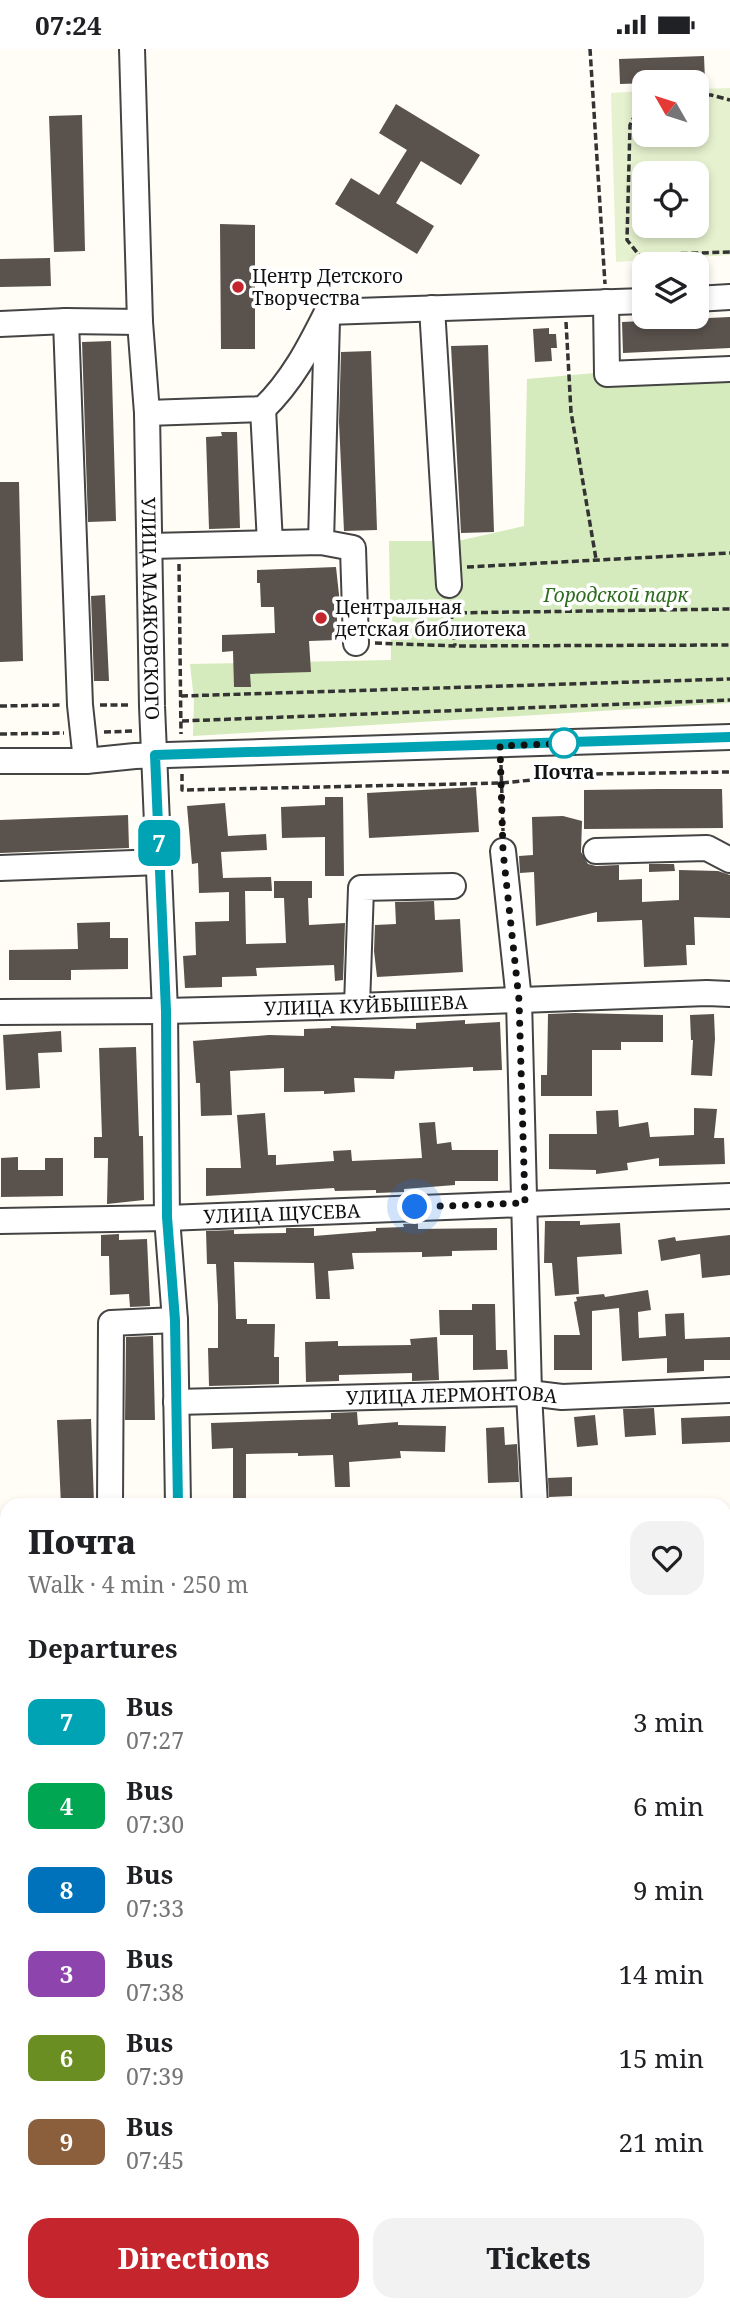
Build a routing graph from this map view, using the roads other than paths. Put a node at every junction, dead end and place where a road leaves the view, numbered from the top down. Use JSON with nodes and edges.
{"nodes":[{"id":1,"x":132,"y":49,"type":"edge"},
{"id":2,"x":730,"y":297,"type":"edge"},
{"id":3,"x":709,"y":298,"type":"edge"},
{"id":4,"x":632,"y":301,"type":"edge"},
{"id":5,"x":606,"y":302,"type":"junction"},
{"id":6,"x":432,"y":308,"type":"junction"},
{"id":7,"x":327,"y":312,"type":"junction"},
{"id":8,"x":66,"y":321,"type":"junction"},
{"id":9,"x":140,"y":323,"type":"junction"},
{"id":10,"x":0,"y":324,"type":"edge"},
{"id":11,"x":730,"y":369,"type":"edge"},
{"id":12,"x":263,"y":409,"type":"junction"},
{"id":13,"x":148,"y":412,"type":"junction"},
{"id":14,"x":321,"y":542,"type":"junction"},
{"id":15,"x":270,"y":543,"type":"junction"},
{"id":16,"x":150,"y":545,"type":"junction"},
{"id":17,"x":448,"y":577,"type":"road end"},
{"id":18,"x":356,"y":643,"type":"road end"},
{"id":19,"x":730,"y":737,"type":"edge"},
{"id":20,"x":155,"y":755,"type":"junction"},
{"id":21,"x":0,"y":761,"type":"edge"},
{"id":22,"x":86,"y":761,"type":"junction"},
{"id":23,"x":503,"y":851,"type":"road end"},
{"id":24,"x":596,"y":851,"type":"dead end"},
{"id":25,"x":730,"y":860,"type":"edge"},
{"id":26,"x":160,"y":862,"type":"junction"},
{"id":27,"x":0,"y":868,"type":"edge"},
{"id":28,"x":453,"y":886,"type":"dead end"},
{"id":29,"x":730,"y":994,"type":"edge"},
{"id":30,"x":519,"y":1000,"type":"junction"},
{"id":31,"x":357,"y":1006,"type":"junction"},
{"id":32,"x":166,"y":1011,"type":"junction"},
{"id":33,"x":0,"y":1012,"type":"edge"},
{"id":34,"x":730,"y":1196,"type":"edge"},
{"id":35,"x":525,"y":1203,"type":"junction"},
{"id":36,"x":167,"y":1217,"type":"junction"},
{"id":37,"x":0,"y":1221,"type":"edge"},
{"id":38,"x":175,"y":1320,"type":"junction"},
{"id":39,"x":730,"y":1389,"type":"edge"},
{"id":40,"x":529,"y":1392,"type":"junction"},
{"id":41,"x":176,"y":1402,"type":"junction"},
{"id":42,"x":110,"y":1498,"type":"edge"},
{"id":43,"x":178,"y":1498,"type":"edge"},
{"id":44,"x":535,"y":1498,"type":"edge"}],
"edges":[{"from":1,"to":9,"type":"street","name":"УЛИЦА МАЯКОВСКОГО"},
{"from":2,"to":3,"type":"street"},
{"from":4,"to":5,"type":"street"},
{"from":5,"to":6,"type":"street"},
{"from":5,"to":11,"type":"street"},
{"from":6,"to":7,"type":"street"},
{"from":6,"to":17,"type":"street"},
{"from":7,"to":12,"type":"street"},
{"from":7,"to":14,"type":"street"},
{"from":8,"to":9,"type":"street"},
{"from":8,"to":10,"type":"street"},
{"from":8,"to":22,"type":"street"},
{"from":9,"to":13,"type":"street","name":"УЛИЦА МАЯКОВСКОГО"},
{"from":12,"to":13,"type":"street"},
{"from":12,"to":15,"type":"street"},
{"from":13,"to":16,"type":"street","name":"УЛИЦА МАЯКОВСКОГО"},
{"from":14,"to":15,"type":"street"},
{"from":14,"to":18,"type":"street"},
{"from":15,"to":16,"type":"street"},
{"from":16,"to":20,"type":"street","name":"УЛИЦА МАЯКОВСКОГО"},
{"from":19,"to":20,"type":"street"},
{"from":20,"to":22,"type":"street"},
{"from":20,"to":26,"type":"street","name":"УЛИЦА МАЯКОВСКОГО"},
{"from":21,"to":22,"type":"street"},
{"from":23,"to":30,"type":"street"},
{"from":24,"to":25,"type":"street"},
{"from":26,"to":27,"type":"street"},
{"from":26,"to":32,"type":"street","name":"УЛИЦА МАЯКОВСКОГО"},
{"from":28,"to":31,"type":"street"},
{"from":29,"to":30,"type":"street","name":"УЛИЦА КУЙБЫШЕВА"},
{"from":30,"to":31,"type":"street","name":"УЛИЦА КУЙБЫШЕВА"},
{"from":30,"to":35,"type":"street"},
{"from":31,"to":32,"type":"street","name":"УЛИЦА КУЙБЫШЕВА"},
{"from":32,"to":33,"type":"street","name":"УЛИЦА КУЙБЫШЕВА"},
{"from":32,"to":36,"type":"street","name":"УЛИЦА МАЯКОВСКОГО"},
{"from":34,"to":35,"type":"street","name":"УЛИЦА ЩУСЕВА"},
{"from":35,"to":36,"type":"street","name":"УЛИЦА ЩУСЕВА"},
{"from":35,"to":40,"type":"street"},
{"from":36,"to":37,"type":"street","name":"УЛИЦА ЩУСЕВА"},
{"from":36,"to":38,"type":"street","name":"УЛИЦА МАЯКОВСКОГО"},
{"from":38,"to":41,"type":"street","name":"УЛИЦА МАЯКОВСКОГО"},
{"from":38,"to":42,"type":"street"},
{"from":39,"to":40,"type":"street","name":"УЛИЦА ЛЕРМОНТОВА"},
{"from":40,"to":41,"type":"street","name":"УЛИЦА ЛЕРМОНТОВА"},
{"from":40,"to":44,"type":"street"},
{"from":41,"to":43,"type":"street","name":"УЛИЦА МАЯКОВСКОГО"}]}
